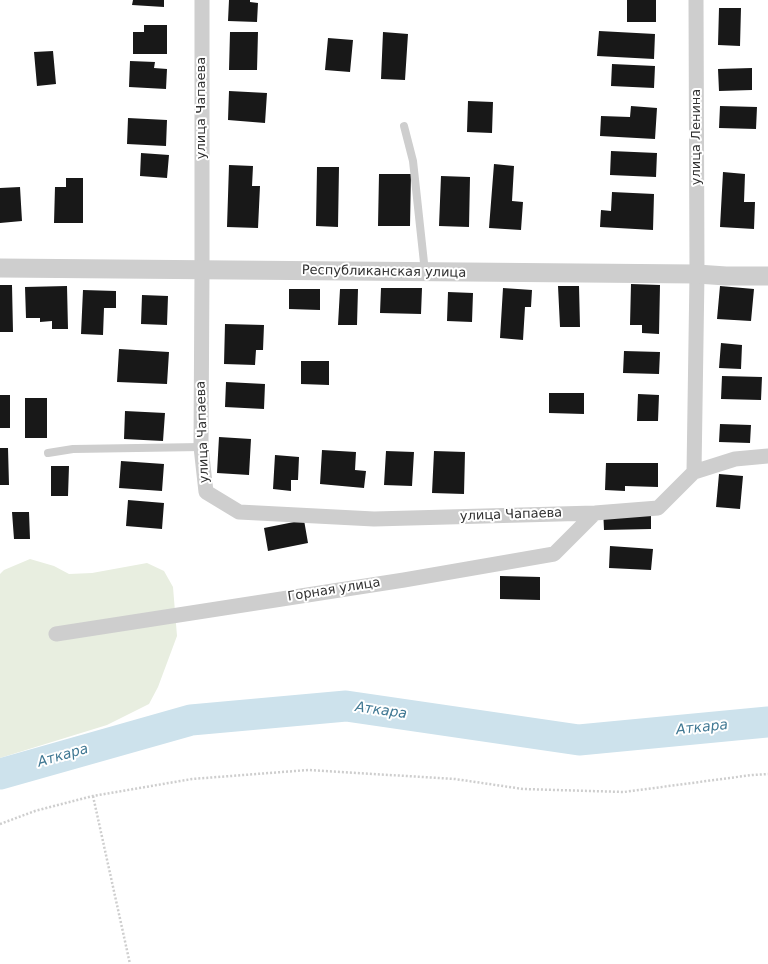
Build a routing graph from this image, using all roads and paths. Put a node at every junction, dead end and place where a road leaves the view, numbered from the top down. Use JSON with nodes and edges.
{"nodes":[{"id":1,"x":202,"y":0,"type":"edge"},
{"id":2,"x":696,"y":0,"type":"edge"},
{"id":3,"x":404,"y":126,"type":"dead end"},
{"id":4,"x":0,"y":268,"type":"edge"},
{"id":5,"x":202,"y":270,"type":"junction"},
{"id":6,"x":426,"y":273,"type":"junction"},
{"id":7,"x":697,"y":274,"type":"junction"},
{"id":8,"x":768,"y":276,"type":"edge"},
{"id":9,"x":201,"y":447,"type":"junction"},
{"id":10,"x":48,"y":453,"type":"dead end"},
{"id":11,"x":768,"y":456,"type":"edge"},
{"id":12,"x":694,"y":472,"type":"junction"},
{"id":13,"x":595,"y":513,"type":"junction"},
{"id":14,"x":56,"y":634,"type":"dead end"},
{"id":15,"x":768,"y":774,"type":"edge"},
{"id":16,"x":93,"y":796,"type":"junction"},
{"id":17,"x":0,"y":824,"type":"edge"},
{"id":18,"x":130,"y":964,"type":"edge"}],
"edges":[{"from":1,"to":5,"type":"street","name":"улица Чапаева"},
{"from":2,"to":7,"type":"street","name":"улица Ленина"},
{"from":3,"to":6,"type":"lane"},
{"from":4,"to":5,"type":"street","name":"Республиканская улица"},
{"from":5,"to":6,"type":"street","name":"Республиканская улица"},
{"from":5,"to":9,"type":"street","name":"улица Чапаева"},
{"from":6,"to":7,"type":"street","name":"Республиканская улица"},
{"from":7,"to":8,"type":"street","name":"Республиканская улица"},
{"from":7,"to":12,"type":"street","name":"улица Ленина"},
{"from":9,"to":10,"type":"lane"},
{"from":9,"to":13,"type":"street","name":"улица Чапаева"},
{"from":11,"to":12,"type":"street"},
{"from":12,"to":13,"type":"street"},
{"from":13,"to":14,"type":"street","name":"Горная улица"},
{"from":15,"to":16,"type":"path"},
{"from":16,"to":17,"type":"path"},
{"from":16,"to":18,"type":"path"}]}
